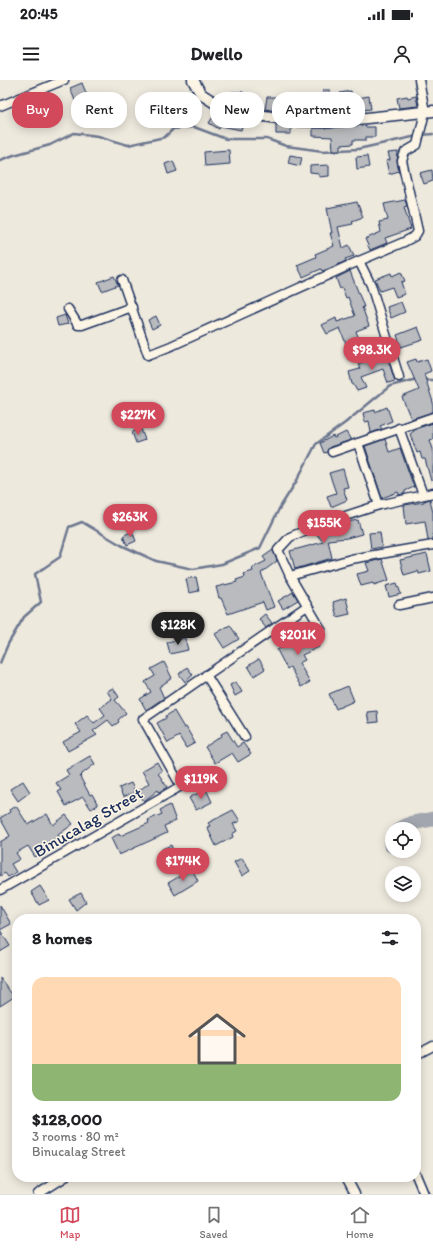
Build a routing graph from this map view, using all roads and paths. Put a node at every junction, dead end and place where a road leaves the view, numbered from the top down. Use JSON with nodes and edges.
{"nodes":[{"id":1,"x":64,"y":80,"type":"edge"},
{"id":2,"x":193,"y":80,"type":"edge"},
{"id":3,"x":419,"y":80,"type":"edge"},
{"id":4,"x":0,"y":106,"type":"edge"},
{"id":5,"x":429,"y":111,"type":"edge"},
{"id":6,"x":359,"y":261,"type":"junction"},
{"id":7,"x":122,"y":280,"type":"dead end"},
{"id":8,"x":132,"y":307,"type":"junction"},
{"id":9,"x":68,"y":309,"type":"dead end"},
{"id":10,"x":399,"y":377,"type":"dead end"},
{"id":11,"x":433,"y":417,"type":"edge"},
{"id":12,"x":399,"y":428,"type":"junction"},
{"id":13,"x":358,"y":443,"type":"junction"},
{"id":14,"x":332,"y":452,"type":"dead end"},
{"id":15,"x":433,"y":493,"type":"edge"},
{"id":16,"x":423,"y":495,"type":"junction"},
{"id":17,"x":380,"y":505,"type":"junction"},
{"id":18,"x":433,"y":545,"type":"edge"},
{"id":19,"x":290,"y":576,"type":"junction"},
{"id":20,"x":433,"y":598,"type":"edge"},
{"id":21,"x":399,"y":605,"type":"dead end"},
{"id":22,"x":307,"y":606,"type":"junction"},
{"id":23,"x":321,"y":629,"type":"dead end"},
{"id":24,"x":206,"y":676,"type":"junction"},
{"id":25,"x":245,"y":737,"type":"dead end"},
{"id":26,"x":0,"y":890,"type":"edge"},
{"id":27,"x":433,"y":1046,"type":"edge"},
{"id":28,"x":421,"y":1052,"type":"edge"},
{"id":29,"x":57,"y":1182,"type":"edge"},
{"id":30,"x":349,"y":1182,"type":"edge"},
{"id":31,"x":419,"y":1182,"type":"edge"},
{"id":32,"x":38,"y":1194,"type":"edge"},
{"id":33,"x":355,"y":1194,"type":"edge"},
{"id":34,"x":424,"y":1194,"type":"edge"}],
"edges":[{"from":1,"to":4,"type":"street"},
{"from":2,"to":5,"type":"street"},
{"from":3,"to":5,"type":"street"},
{"from":5,"to":6,"type":"street"},
{"from":6,"to":8,"type":"street"},
{"from":6,"to":10,"type":"street"},
{"from":7,"to":8,"type":"street"},
{"from":8,"to":9,"type":"street"},
{"from":11,"to":12,"type":"street"},
{"from":12,"to":13,"type":"street"},
{"from":12,"to":16,"type":"street"},
{"from":13,"to":14,"type":"street"},
{"from":13,"to":17,"type":"street"},
{"from":15,"to":16,"type":"street"},
{"from":16,"to":17,"type":"street"},
{"from":17,"to":19,"type":"street"},
{"from":18,"to":19,"type":"street"},
{"from":19,"to":22,"type":"street"},
{"from":20,"to":21,"type":"street"},
{"from":22,"to":23,"type":"street"},
{"from":22,"to":24,"type":"street","name":"Binucalag Street"},
{"from":24,"to":25,"type":"street"},
{"from":24,"to":26,"type":"street","name":"Binucalag Street"},
{"from":27,"to":28,"type":"street"},
{"from":29,"to":32,"type":"street"},
{"from":30,"to":33,"type":"street"},
{"from":31,"to":34,"type":"street"}]}
